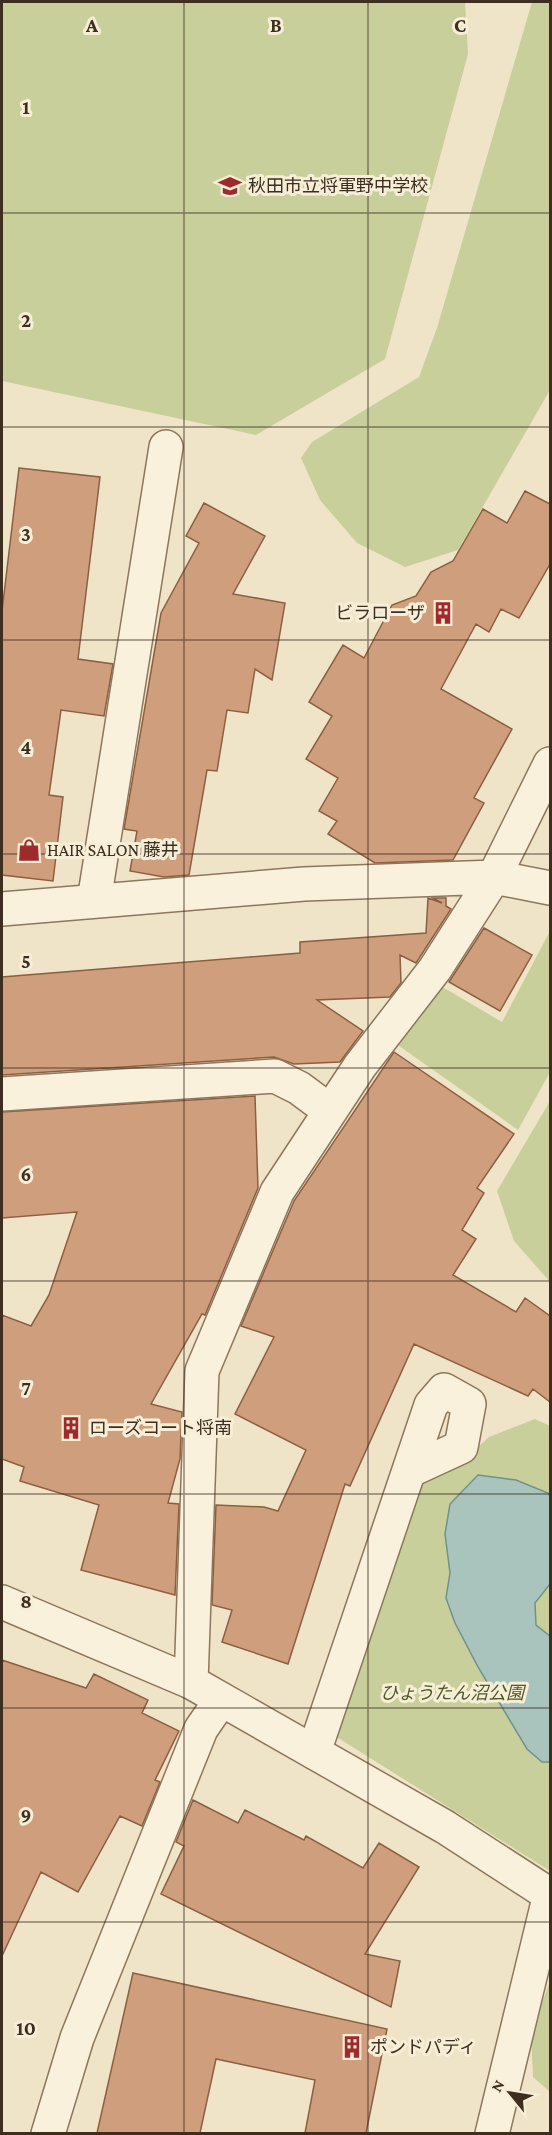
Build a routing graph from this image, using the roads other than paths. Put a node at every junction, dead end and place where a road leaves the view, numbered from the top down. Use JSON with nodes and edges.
{"nodes":[{"id":1,"x":166,"y":447,"type":"dead end"},
{"id":2,"x":550,"y":764,"type":"edge"},
{"id":3,"x":494,"y":877,"type":"junction"},
{"id":4,"x":550,"y":888,"type":"edge"},
{"id":5,"x":94,"y":901,"type":"junction"},
{"id":6,"x":2,"y":909,"type":"edge"},
{"id":7,"x":2,"y":1094,"type":"edge"},
{"id":8,"x":330,"y":1111,"type":"junction"},
{"id":9,"x":409,"y":1470,"type":"dead end"},
{"id":10,"x":2,"y":1602,"type":"edge"},
{"id":11,"x":192,"y":1682,"type":"junction"},
{"id":12,"x":221,"y":1700,"type":"junction"},
{"id":13,"x":314,"y":1752,"type":"junction"},
{"id":14,"x":550,"y":1895,"type":"edge"},
{"id":15,"x":48,"y":2133,"type":"edge"},
{"id":16,"x":492,"y":2133,"type":"edge"}],
"edges":[{"from":1,"to":5,"type":"street"},
{"from":2,"to":3,"type":"street"},
{"from":3,"to":4,"type":"street"},
{"from":3,"to":5,"type":"street"},
{"from":3,"to":8,"type":"street"},
{"from":5,"to":6,"type":"street"},
{"from":7,"to":8,"type":"street"},
{"from":8,"to":11,"type":"street"},
{"from":9,"to":13,"type":"street"},
{"from":10,"to":11,"type":"street"},
{"from":11,"to":12,"type":"street"},
{"from":12,"to":13,"type":"street"},
{"from":12,"to":15,"type":"street"},
{"from":13,"to":14,"type":"street"},
{"from":14,"to":16,"type":"street"}]}
